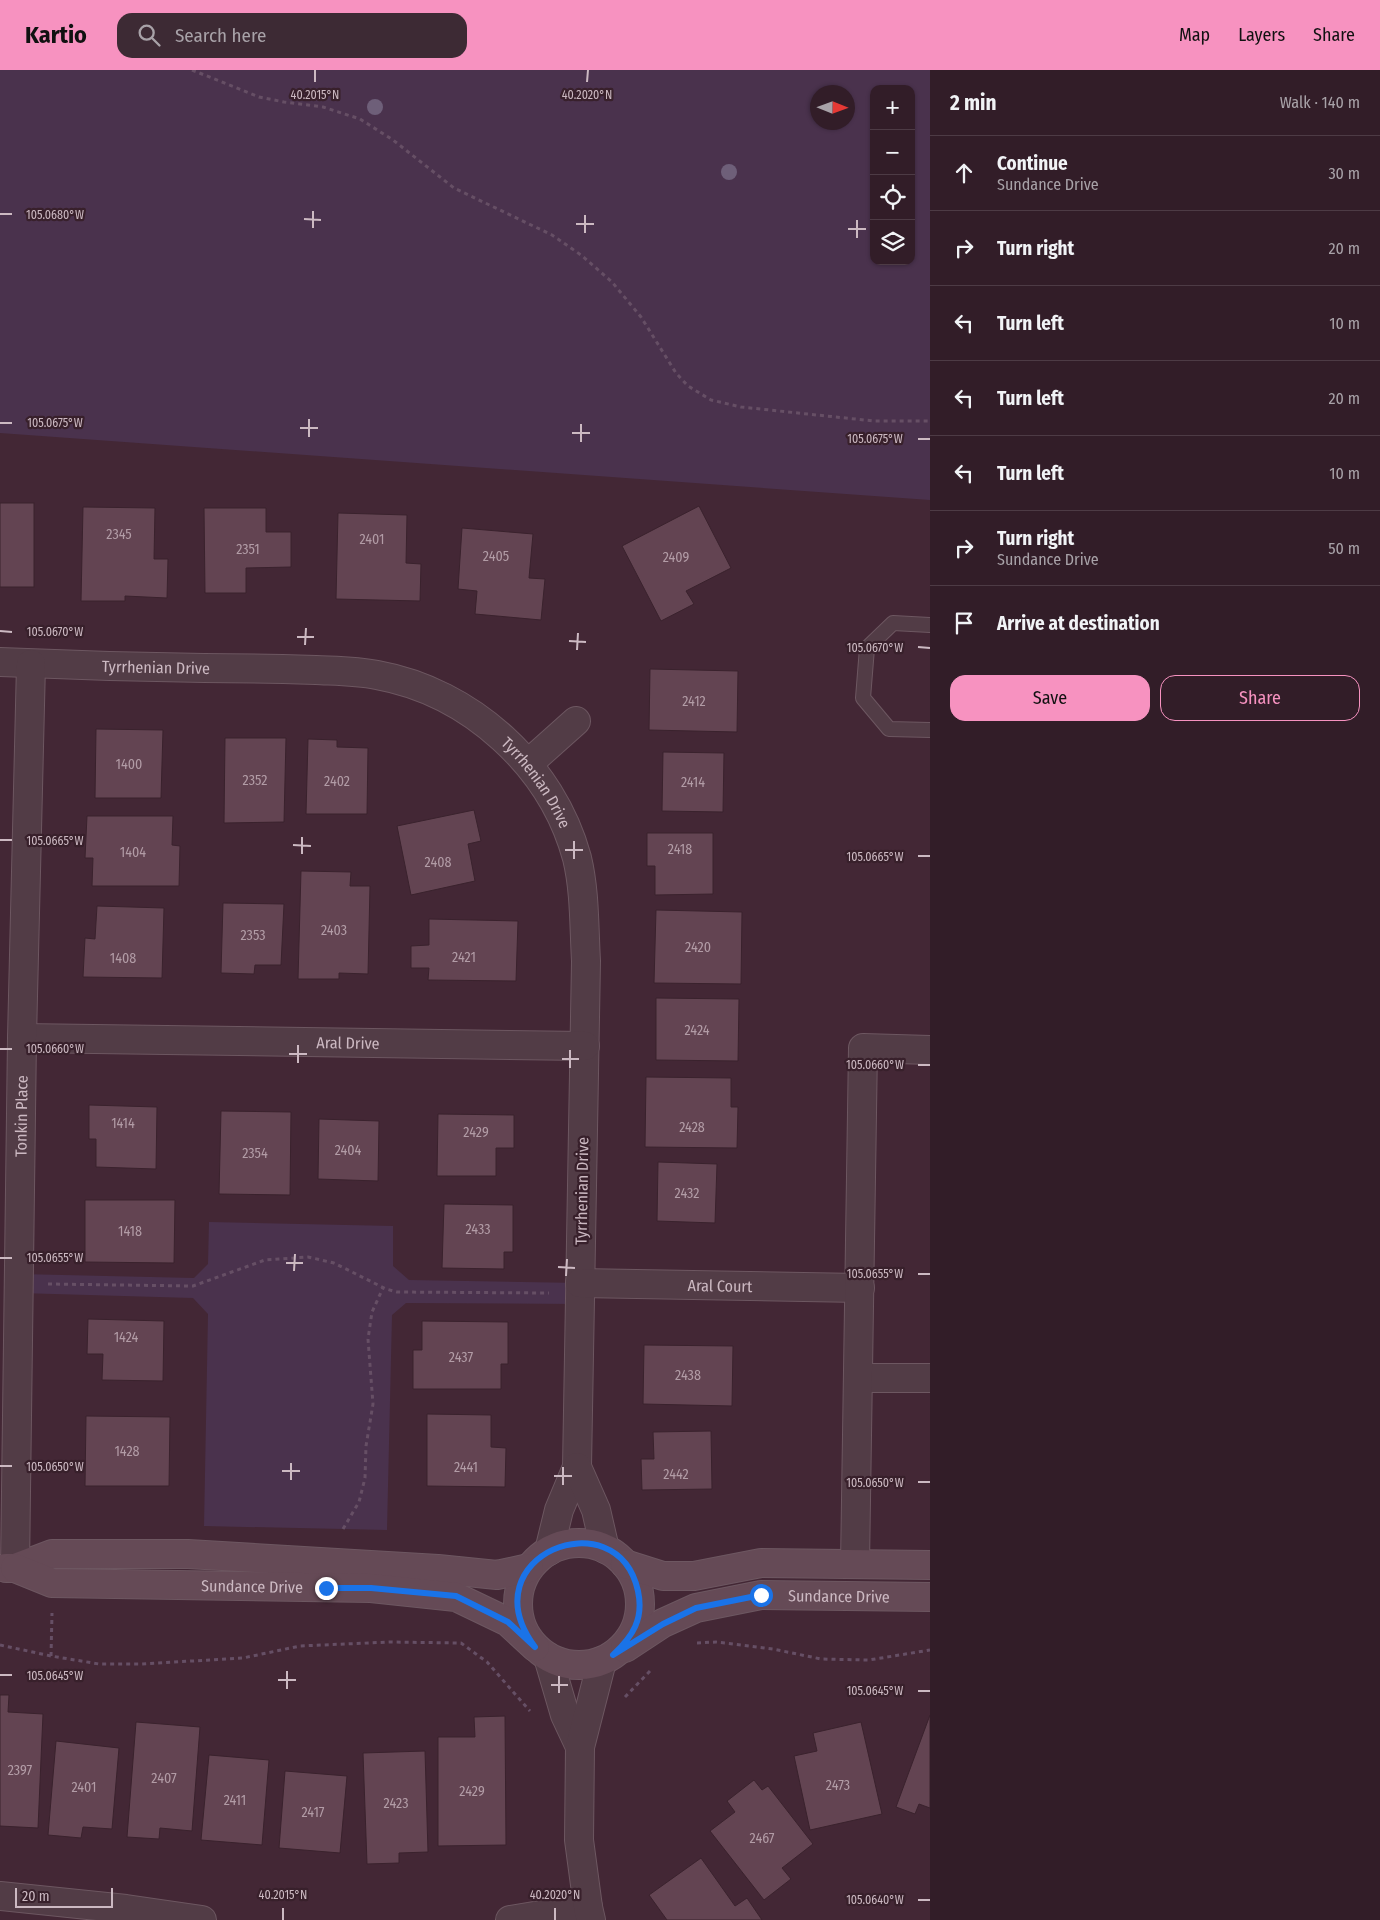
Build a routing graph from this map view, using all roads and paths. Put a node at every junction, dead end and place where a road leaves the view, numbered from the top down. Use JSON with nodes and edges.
{"nodes":[{"id":1,"x":192,"y":70,"type":"edge"},
{"id":2,"x":930,"y":421,"type":"edge"},
{"id":3,"x":930,"y":625,"type":"edge"},
{"id":4,"x":0,"y":662,"type":"edge"},
{"id":5,"x":31,"y":664,"type":"junction"},
{"id":6,"x":576,"y":721,"type":"dead end"},
{"id":7,"x":930,"y":730,"type":"edge"},
{"id":8,"x":529,"y":763,"type":"junction"},
{"id":9,"x":22,"y":1038,"type":"junction"},
{"id":10,"x":585,"y":1046,"type":"junction"},
{"id":11,"x":930,"y":1050,"type":"edge"},
{"id":12,"x":19,"y":1283,"type":"junction"},
{"id":13,"x":580,"y":1283,"type":"junction"},
{"id":14,"x":383,"y":1288,"type":"junction"},
{"id":15,"x":860,"y":1288,"type":"junction"},
{"id":16,"x":549,"y":1293,"type":"dead end"},
{"id":17,"x":858,"y":1378,"type":"junction"},
{"id":18,"x":930,"y":1378,"type":"edge"},
{"id":19,"x":577,"y":1467,"type":"junction"},
{"id":20,"x":343,"y":1529,"type":"dead end"},
{"id":21,"x":615,"y":1556,"type":"junction"},
{"id":22,"x":539,"y":1560,"type":"junction"},
{"id":23,"x":855,"y":1564,"type":"junction"},
{"id":24,"x":930,"y":1565,"type":"edge"},
{"id":25,"x":7,"y":1568,"type":"edge"},
{"id":26,"x":930,"y":1597,"type":"edge"},
{"id":27,"x":52,"y":1610,"type":"dead end"},
{"id":28,"x":697,"y":1643,"type":"dead end"},
{"id":29,"x":0,"y":1645,"type":"edge"},
{"id":30,"x":930,"y":1650,"type":"edge"},
{"id":31,"x":541,"y":1652,"type":"junction"},
{"id":32,"x":51,"y":1656,"type":"junction"},
{"id":33,"x":607,"y":1658,"type":"junction"},
{"id":34,"x":654,"y":1666,"type":"dead end"},
{"id":35,"x":622,"y":1700,"type":"dead end"},
{"id":36,"x":532,"y":1713,"type":"dead end"},
{"id":37,"x":580,"y":1747,"type":"junction"},
{"id":38,"x":0,"y":1896,"type":"edge"},
{"id":39,"x":589,"y":1913,"type":"edge"},
{"id":40,"x":202,"y":1920,"type":"edge"},
{"id":41,"x":510,"y":1920,"type":"edge"}],
"edges":[{"from":1,"to":2,"type":"path"},
{"from":3,"to":7,"type":"lane"},
{"from":4,"to":5,"type":"street","name":"Tyrrhenian Drive"},
{"from":5,"to":8,"type":"street","name":"Tyrrhenian Drive"},
{"from":5,"to":9,"type":"street","name":"Tonkin Place"},
{"from":6,"to":8,"type":"street"},
{"from":8,"to":10,"type":"street","name":"Tyrrhenian Drive"},
{"from":9,"to":10,"type":"street","name":"Aral Drive"},
{"from":9,"to":12,"type":"street","name":"Tonkin Place"},
{"from":10,"to":13,"type":"street","name":"Tyrrhenian Drive"},
{"from":11,"to":15,"type":"street"},
{"from":12,"to":14,"type":"path"},
{"from":12,"to":25,"type":"street","name":"Tonkin Place"},
{"from":13,"to":15,"type":"street","name":"Aral Court"},
{"from":13,"to":19,"type":"street","name":"Tyrrhenian Drive"},
{"from":14,"to":16,"type":"path"},
{"from":14,"to":20,"type":"path"},
{"from":15,"to":17,"type":"street"},
{"from":17,"to":18,"type":"street"},
{"from":17,"to":23,"type":"street"},
{"from":19,"to":21,"type":"street","name":"Tyrrhenian Drive"},
{"from":19,"to":22,"type":"street","name":"Tyrrhenian Drive"},
{"from":21,"to":22,"type":"street"},
{"from":21,"to":23,"type":"street","name":"Sundance Drive"},
{"from":21,"to":33,"type":"street"},
{"from":22,"to":25,"type":"street","name":"Sundance Drive"},
{"from":22,"to":31,"type":"street"},
{"from":23,"to":24,"type":"street","name":"Sundance Drive"},
{"from":25,"to":31,"type":"street","name":"Sundance Drive"},
{"from":26,"to":33,"type":"street","name":"Sundance Drive"},
{"from":27,"to":32,"type":"path"},
{"from":28,"to":30,"type":"path"},
{"from":29,"to":32,"type":"path"},
{"from":31,"to":33,"type":"street"},
{"from":31,"to":37,"type":"street"},
{"from":32,"to":36,"type":"path"},
{"from":33,"to":37,"type":"street"},
{"from":34,"to":35,"type":"path"},
{"from":37,"to":39,"type":"street"},
{"from":38,"to":40,"type":"street"},
{"from":39,"to":41,"type":"street"}]}
